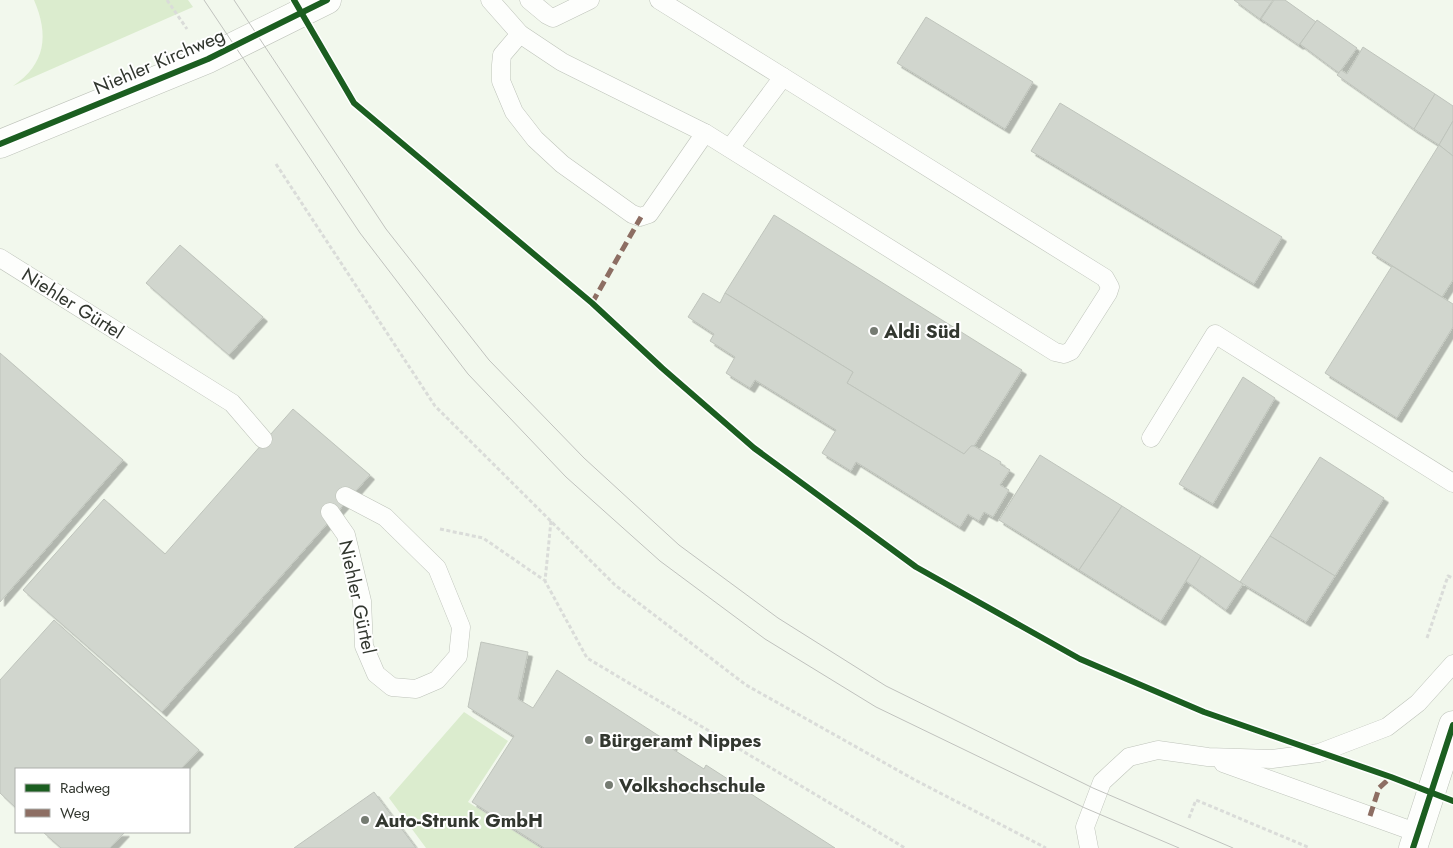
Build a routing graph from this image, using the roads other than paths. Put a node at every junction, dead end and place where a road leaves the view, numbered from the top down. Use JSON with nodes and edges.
{"nodes":[{"id":1,"x":327,"y":0,"type":"edge"},
{"id":2,"x":490,"y":0,"type":"edge"},
{"id":3,"x":529,"y":0,"type":"edge"},
{"id":4,"x":590,"y":0,"type":"edge"},
{"id":5,"x":659,"y":0,"type":"edge"},
{"id":6,"x":520,"y":34,"type":"junction"},
{"id":7,"x":783,"y":77,"type":"junction"},
{"id":8,"x":705,"y":133,"type":"junction"},
{"id":9,"x":0,"y":144,"type":"edge"},
{"id":10,"x":730,"y":148,"type":"junction"},
{"id":11,"x":0,"y":258,"type":"edge"},
{"id":12,"x":1150,"y":438,"type":"dead end"},
{"id":13,"x":263,"y":439,"type":"dead end"},
{"id":14,"x":1453,"y":483,"type":"edge"},
{"id":15,"x":345,"y":496,"type":"dead end"},
{"id":16,"x":330,"y":512,"type":"dead end"},
{"id":17,"x":1453,"y":664,"type":"edge"},
{"id":18,"x":1453,"y":725,"type":"edge"},
{"id":19,"x":1208,"y":758,"type":"junction"},
{"id":20,"x":1415,"y":841,"type":"edge"},
{"id":21,"x":1089,"y":848,"type":"edge"}],
"edges":[{"from":1,"to":9,"type":"street","name":"Niehler Kirchweg"},
{"from":2,"to":6,"type":"lane"},
{"from":3,"to":4,"type":"lane"},
{"from":5,"to":7,"type":"lane"},
{"from":6,"to":8,"type":"lane"},
{"from":6,"to":8,"type":"lane"},
{"from":7,"to":10,"type":"lane"},
{"from":7,"to":10,"type":"lane"},
{"from":8,"to":10,"type":"lane"},
{"from":11,"to":13,"type":"lane","name":"Niehler Gürtel"},
{"from":12,"to":14,"type":"lane"},
{"from":15,"to":16,"type":"lane","name":"Niehler Gürtel"},
{"from":17,"to":19,"type":"lane"},
{"from":18,"to":20,"type":"street"},
{"from":19,"to":20,"type":"lane"},
{"from":19,"to":21,"type":"lane"}]}
